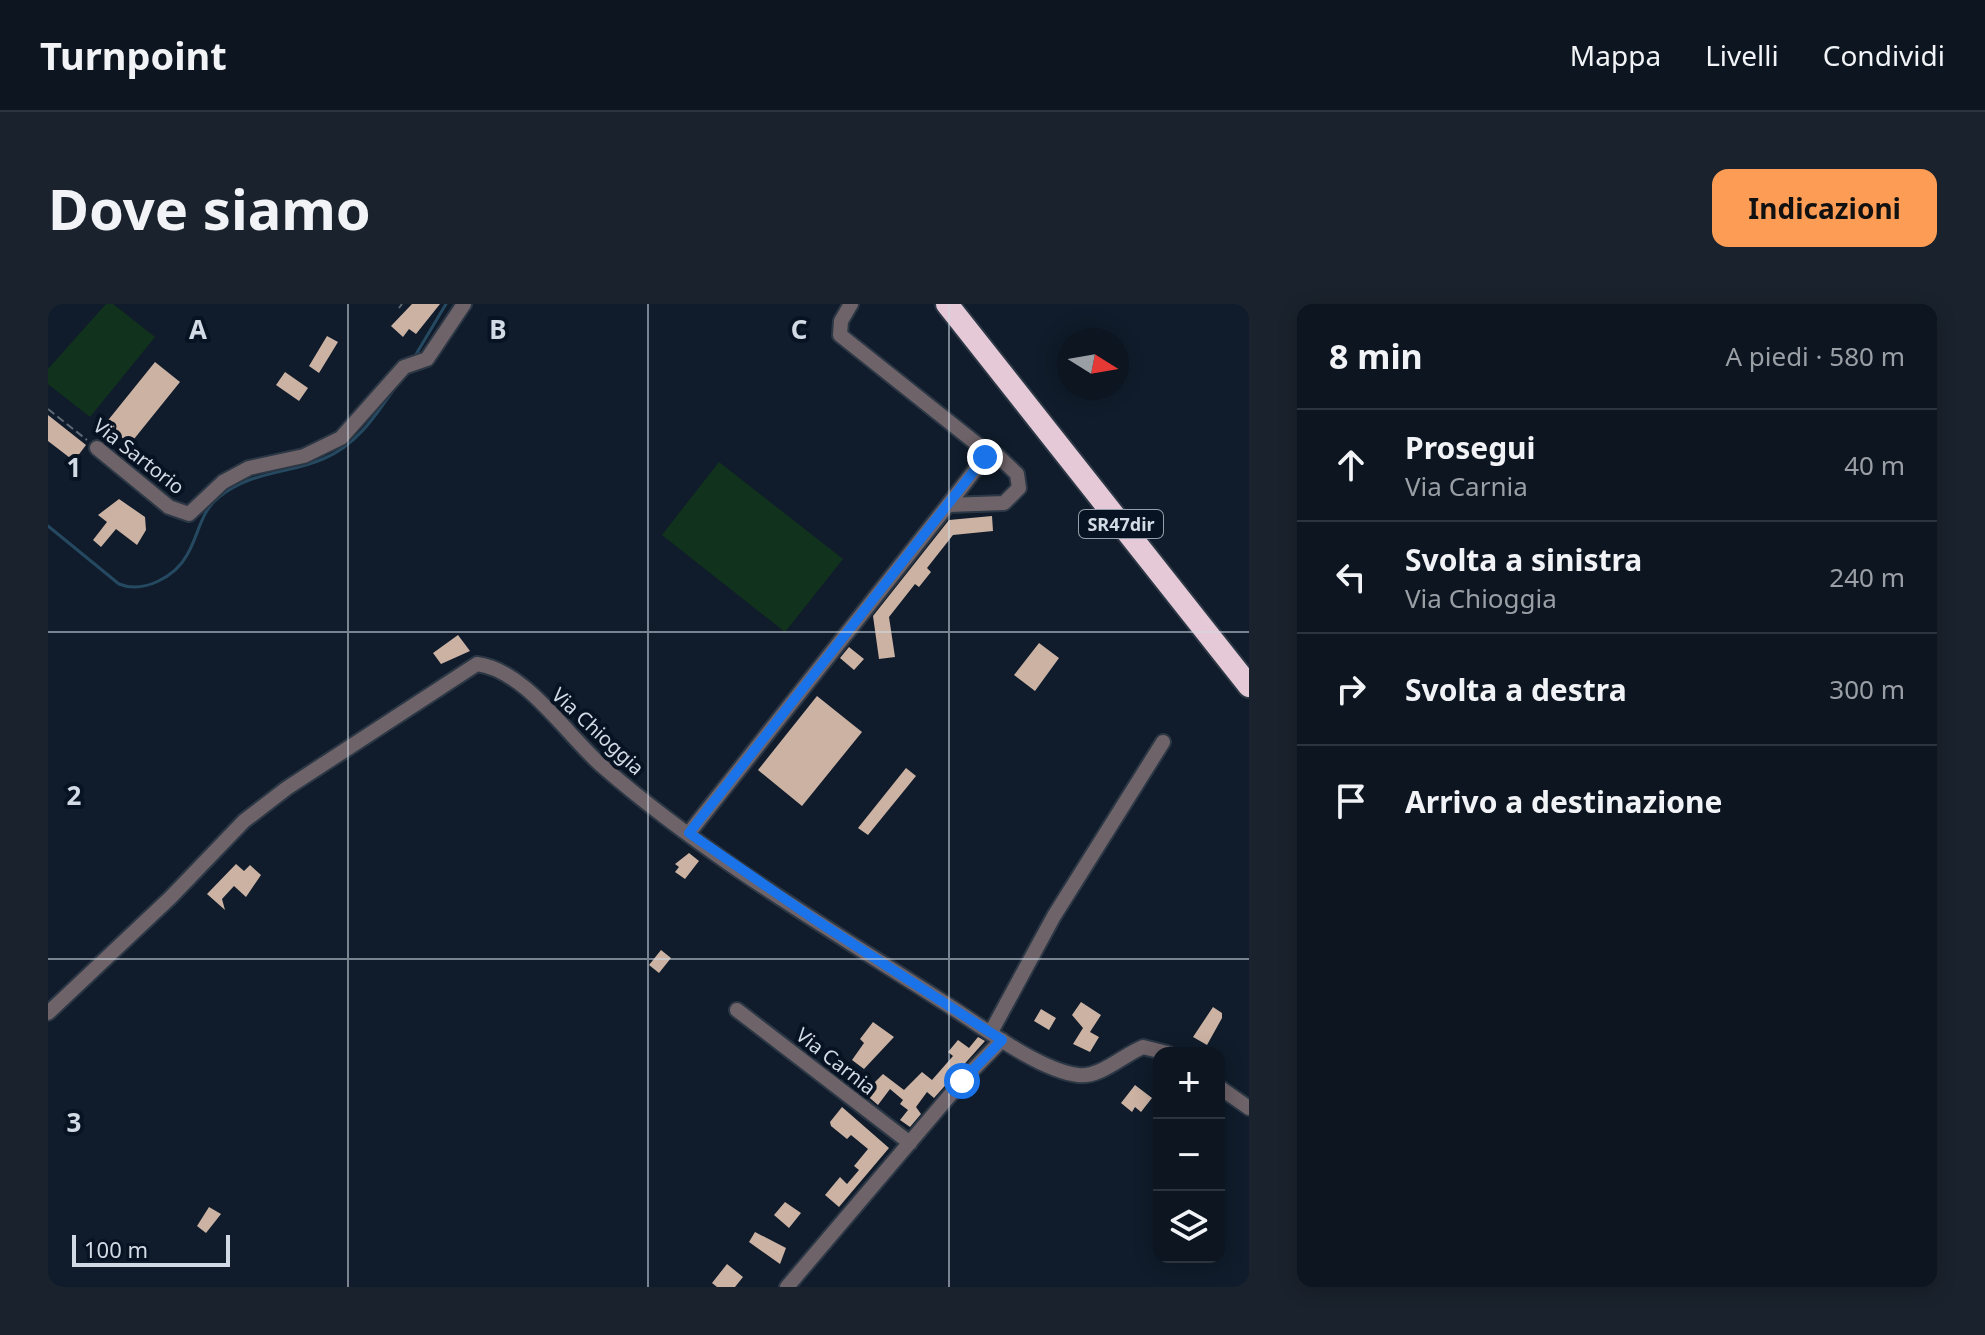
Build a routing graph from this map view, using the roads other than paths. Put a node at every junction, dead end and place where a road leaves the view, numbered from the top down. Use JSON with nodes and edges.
{"nodes":[{"id":1,"x":464,"y":304,"type":"edge"},
{"id":2,"x":851,"y":304,"type":"edge"},
{"id":3,"x":937,"y":304,"type":"edge"},
{"id":4,"x":947,"y":304,"type":"edge"},
{"id":5,"x":958,"y":304,"type":"edge"},
{"id":6,"x":994,"y":362,"type":"junction"},
{"id":7,"x":97,"y":448,"type":"road end"},
{"id":8,"x":992,"y":456,"type":"junction"},
{"id":9,"x":948,"y":505,"type":"junction"},
{"id":10,"x":1249,"y":686,"type":"edge"},
{"id":11,"x":1163,"y":742,"type":"dead end"},
{"id":12,"x":689,"y":833,"type":"junction"},
{"id":13,"x":737,"y":1010,"type":"dead end"},
{"id":14,"x":48,"y":1013,"type":"edge"},
{"id":15,"x":996,"y":1036,"type":"junction"},
{"id":16,"x":1153,"y":1050,"type":"edge"},
{"id":17,"x":1225,"y":1091,"type":"edge"},
{"id":18,"x":1249,"y":1108,"type":"edge"},
{"id":19,"x":910,"y":1143,"type":"junction"},
{"id":20,"x":787,"y":1287,"type":"edge"}],
"edges":[{"from":1,"to":7,"type":"street","name":"Via Sartorio"},
{"from":2,"to":8,"type":"street"},
{"from":3,"to":6,"type":"highway"},
{"from":4,"to":6,"type":"highway","name":"SR47dir","number":"SR47dir"},
{"from":5,"to":6,"type":"highway"},
{"from":6,"to":10,"type":"highway","name":"SR47dir","number":"SR47dir"},
{"from":8,"to":9,"type":"street"},
{"from":8,"to":9,"type":"street"},
{"from":9,"to":12,"type":"street"},
{"from":11,"to":15,"type":"street"},
{"from":12,"to":14,"type":"street","name":"Via Chioggia"},
{"from":12,"to":15,"type":"street","name":"Via Chioggia"},
{"from":13,"to":19,"type":"street","name":"Via Carnia"},
{"from":15,"to":16,"type":"street","name":"Via Chioggia"},
{"from":15,"to":19,"type":"street"},
{"from":17,"to":18,"type":"street"},
{"from":19,"to":20,"type":"street"}]}
